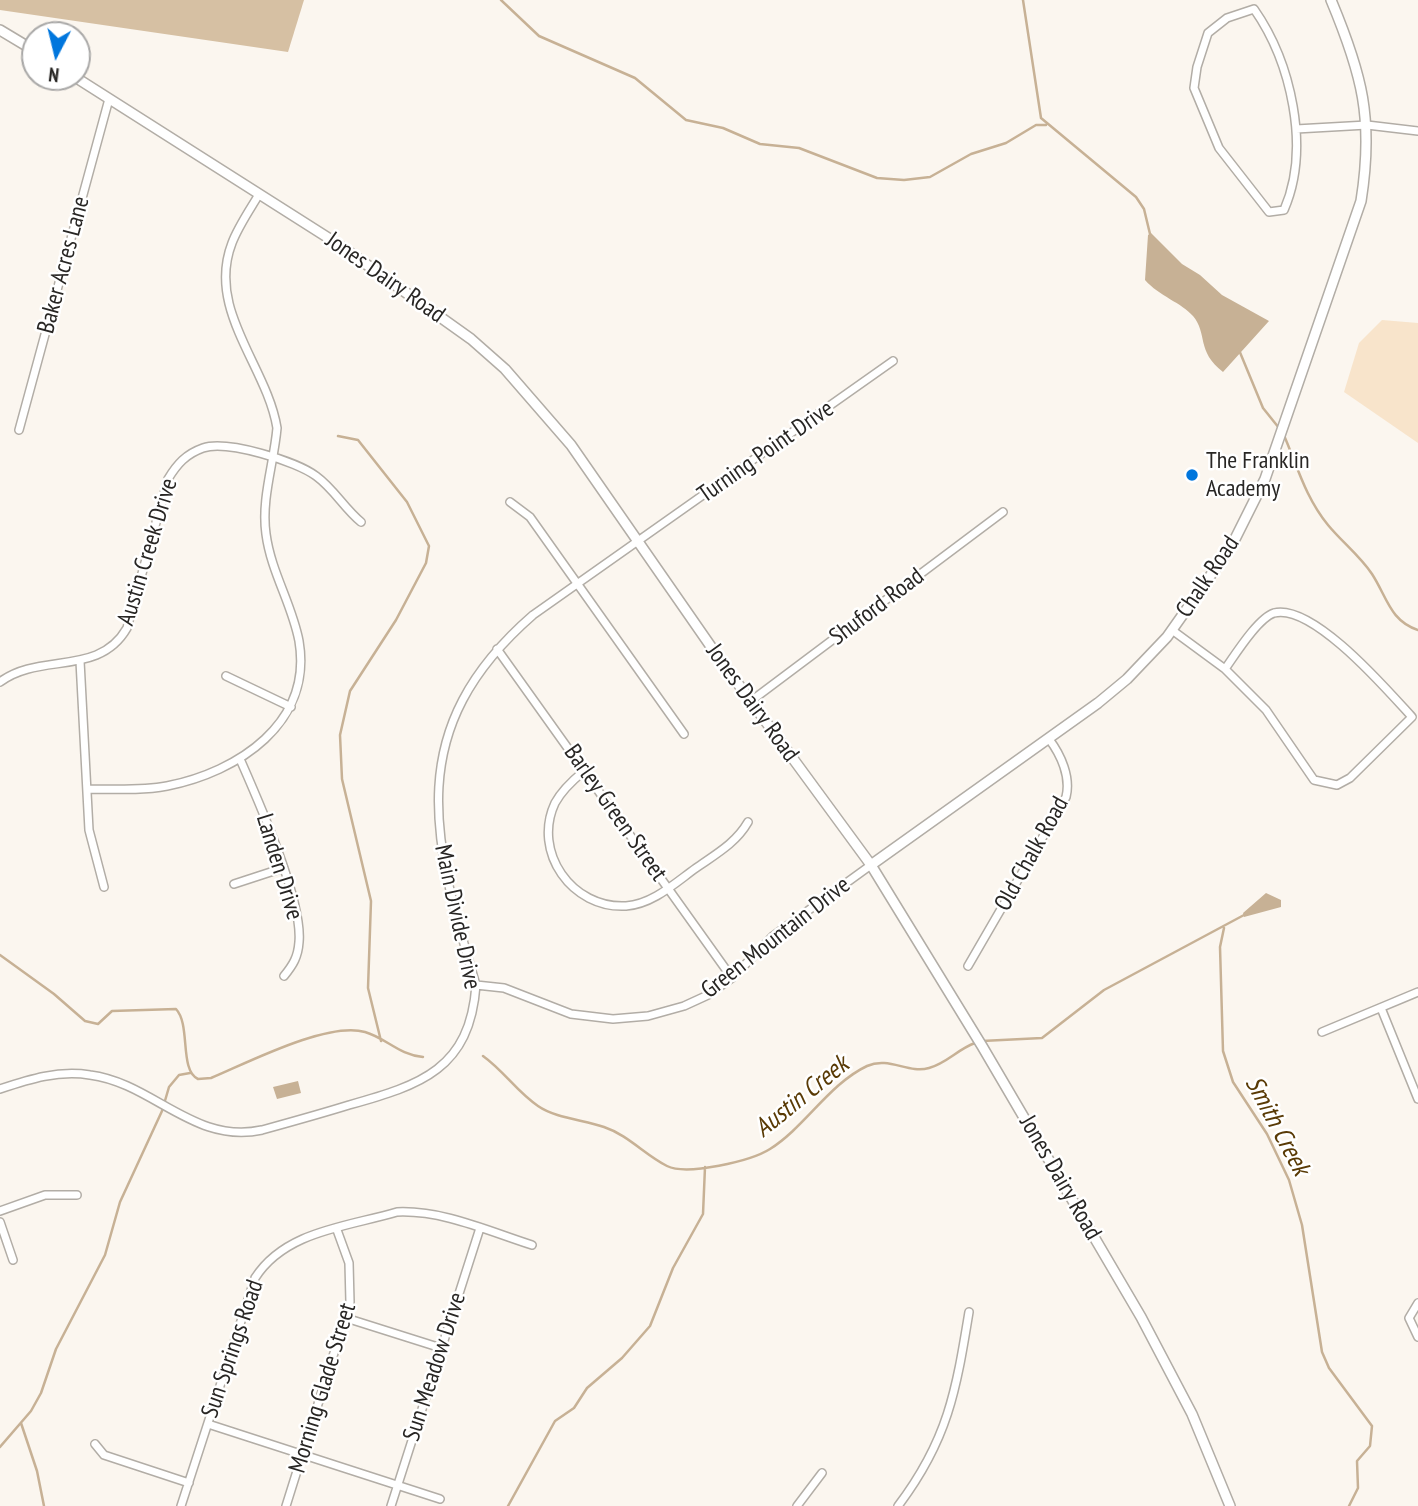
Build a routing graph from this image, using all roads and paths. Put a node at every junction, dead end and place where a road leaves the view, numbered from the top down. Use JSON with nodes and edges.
{"nodes":[{"id":1,"x":1331,"y":0,"type":"edge"},
{"id":2,"x":0,"y":30,"type":"edge"},
{"id":3,"x":21,"y":43,"type":"edge"},
{"id":4,"x":91,"y":87,"type":"edge"},
{"id":5,"x":109,"y":99,"type":"junction"},
{"id":6,"x":1367,"y":125,"type":"junction"},
{"id":7,"x":1296,"y":129,"type":"junction"},
{"id":8,"x":1418,"y":131,"type":"edge"},
{"id":9,"x":258,"y":196,"type":"junction"},
{"id":10,"x":330,"y":239,"type":"joint"},
{"id":11,"x":342,"y":247,"type":"joint"},
{"id":12,"x":893,"y":361,"type":"dead end"},
{"id":13,"x":19,"y":430,"type":"dead end"},
{"id":14,"x":275,"y":456,"type":"junction"},
{"id":15,"x":510,"y":502,"type":"dead end"},
{"id":16,"x":1003,"y":512,"type":"dead end"},
{"id":17,"x":361,"y":523,"type":"dead end"},
{"id":18,"x":638,"y":542,"type":"junction"},
{"id":19,"x":577,"y":583,"type":"junction"},
{"id":20,"x":1172,"y":631,"type":"junction"},
{"id":21,"x":497,"y":649,"type":"junction"},
{"id":22,"x":80,"y":661,"type":"junction"},
{"id":23,"x":1225,"y":669,"type":"junction"},
{"id":24,"x":226,"y":676,"type":"dead end"},
{"id":25,"x":0,"y":682,"type":"edge"},
{"id":26,"x":751,"y":701,"type":"junction"},
{"id":27,"x":291,"y":707,"type":"junction"},
{"id":28,"x":684,"y":734,"type":"dead end"},
{"id":29,"x":1049,"y":739,"type":"junction"},
{"id":30,"x":240,"y":759,"type":"junction"},
{"id":31,"x":584,"y":771,"type":"junction"},
{"id":32,"x":87,"y":789,"type":"junction"},
{"id":33,"x":748,"y":822,"type":"dead end"},
{"id":34,"x":871,"y":865,"type":"junction"},
{"id":35,"x":282,"y":868,"type":"junction"},
{"id":36,"x":234,"y":884,"type":"dead end"},
{"id":37,"x":104,"y":887,"type":"dead end"},
{"id":38,"x":668,"y":888,"type":"junction"},
{"id":39,"x":968,"y":967,"type":"dead end"},
{"id":40,"x":284,"y":976,"type":"dead end"},
{"id":41,"x":732,"y":978,"type":"junction"},
{"id":42,"x":475,"y":985,"type":"junction"},
{"id":43,"x":1418,"y":992,"type":"edge"},
{"id":44,"x":1381,"y":1008,"type":"junction"},
{"id":45,"x":1322,"y":1032,"type":"dead end"},
{"id":46,"x":0,"y":1089,"type":"edge"},
{"id":47,"x":1418,"y":1099,"type":"edge"},
{"id":48,"x":77,"y":1195,"type":"dead end"},
{"id":49,"x":0,"y":1211,"type":"edge"},
{"id":50,"x":0,"y":1223,"type":"edge"},
{"id":51,"x":480,"y":1228,"type":"junction"},
{"id":52,"x":337,"y":1230,"type":"junction"},
{"id":53,"x":532,"y":1245,"type":"dead end"},
{"id":54,"x":13,"y":1260,"type":"dead end"},
{"id":55,"x":1418,"y":1303,"type":"edge"},
{"id":56,"x":969,"y":1312,"type":"dead end"},
{"id":57,"x":346,"y":1318,"type":"junction"},
{"id":58,"x":1418,"y":1336,"type":"edge"},
{"id":59,"x":441,"y":1348,"type":"junction"},
{"id":60,"x":208,"y":1424,"type":"junction"},
{"id":61,"x":95,"y":1444,"type":"dead end"},
{"id":62,"x":303,"y":1455,"type":"junction"},
{"id":63,"x":822,"y":1473,"type":"dead end"},
{"id":64,"x":189,"y":1483,"type":"junction"},
{"id":65,"x":398,"y":1486,"type":"junction"},
{"id":66,"x":440,"y":1499,"type":"dead end"},
{"id":67,"x":181,"y":1506,"type":"edge"},
{"id":68,"x":286,"y":1506,"type":"edge"},
{"id":69,"x":391,"y":1506,"type":"edge"},
{"id":70,"x":797,"y":1506,"type":"edge"},
{"id":71,"x":898,"y":1506,"type":"edge"},
{"id":72,"x":1230,"y":1506,"type":"edge"}],
"edges":[{"from":1,"to":6,"type":"street","name":"Chalk Road"},
{"from":2,"to":3,"type":"street"},
{"from":4,"to":5,"type":"street","name":"Jones Dairy Road"},
{"from":5,"to":9,"type":"street","name":"Jones Dairy Road"},
{"from":5,"to":13,"type":"street","name":"Baker Acres Lane"},
{"from":6,"to":7,"type":"street"},
{"from":6,"to":8,"type":"street"},
{"from":6,"to":20,"type":"street","name":"Chalk Road"},
{"from":7,"to":7,"type":"street"},
{"from":9,"to":10,"type":"street","name":"Jones Dairy Road"},
{"from":9,"to":14,"type":"street"},
{"from":10,"to":11,"type":"street","name":"Jones Dairy Road"},
{"from":11,"to":18,"type":"street","name":"Jones Dairy Road"},
{"from":12,"to":18,"type":"street","name":"Turning Point Drive"},
{"from":14,"to":17,"type":"street","name":"Austin Creek Drive"},
{"from":14,"to":22,"type":"street","name":"Austin Creek Drive"},
{"from":14,"to":27,"type":"street"},
{"from":15,"to":19,"type":"street"},
{"from":16,"to":26,"type":"street","name":"Shuford Road"},
{"from":18,"to":19,"type":"street","name":"Main Divide Drive"},
{"from":18,"to":26,"type":"street","name":"Jones Dairy Road"},
{"from":19,"to":21,"type":"street","name":"Main Divide Drive"},
{"from":19,"to":28,"type":"street"},
{"from":20,"to":23,"type":"street"},
{"from":20,"to":29,"type":"street","name":"Chalk Road"},
{"from":21,"to":31,"type":"street","name":"Barley Green Street"},
{"from":21,"to":42,"type":"street","name":"Main Divide Drive"},
{"from":22,"to":25,"type":"street","name":"Austin Creek Drive"},
{"from":22,"to":32,"type":"street"},
{"from":23,"to":23,"type":"street"},
{"from":24,"to":27,"type":"street"},
{"from":26,"to":34,"type":"street","name":"Jones Dairy Road"},
{"from":27,"to":30,"type":"street"},
{"from":29,"to":34,"type":"street","name":"Chalk Road"},
{"from":29,"to":39,"type":"street","name":"Old Chalk Road"},
{"from":30,"to":32,"type":"street"},
{"from":30,"to":35,"type":"street","name":"Landen Drive"},
{"from":31,"to":38,"type":"street","name":"Barley Green Street"},
{"from":31,"to":38,"type":"street"},
{"from":32,"to":37,"type":"street"},
{"from":33,"to":38,"type":"street"},
{"from":34,"to":41,"type":"street","name":"Green Mountain Drive"},
{"from":34,"to":72,"type":"street","name":"Jones Dairy Road"},
{"from":35,"to":36,"type":"street"},
{"from":35,"to":40,"type":"street","name":"Landen Drive"},
{"from":38,"to":41,"type":"street","name":"Barley Green Street"},
{"from":41,"to":42,"type":"street","name":"Green Mountain Drive"},
{"from":42,"to":46,"type":"street","name":"Main Divide Drive"},
{"from":43,"to":44,"type":"street"},
{"from":44,"to":45,"type":"street"},
{"from":44,"to":47,"type":"street"},
{"from":48,"to":49,"type":"street"},
{"from":50,"to":54,"type":"street"},
{"from":51,"to":52,"type":"street","name":"Sun Springs Road"},
{"from":51,"to":53,"type":"street","name":"Sun Springs Road"},
{"from":51,"to":59,"type":"street","name":"Sun Meadow Drive"},
{"from":52,"to":57,"type":"street","name":"Morning Glade Street"},
{"from":52,"to":60,"type":"street","name":"Sun Springs Road"},
{"from":55,"to":58,"type":"street"},
{"from":56,"to":71,"type":"street"},
{"from":57,"to":59,"type":"street"},
{"from":57,"to":62,"type":"street","name":"Morning Glade Street"},
{"from":59,"to":65,"type":"street","name":"Sun Meadow Drive"},
{"from":60,"to":62,"type":"street"},
{"from":60,"to":64,"type":"street","name":"Sun Springs Road"},
{"from":61,"to":64,"type":"street"},
{"from":62,"to":65,"type":"street"},
{"from":62,"to":68,"type":"street","name":"Morning Glade Street"},
{"from":63,"to":70,"type":"street"},
{"from":64,"to":67,"type":"street","name":"Sun Springs Road"},
{"from":65,"to":66,"type":"street"},
{"from":65,"to":69,"type":"street","name":"Sun Meadow Drive"}]}
